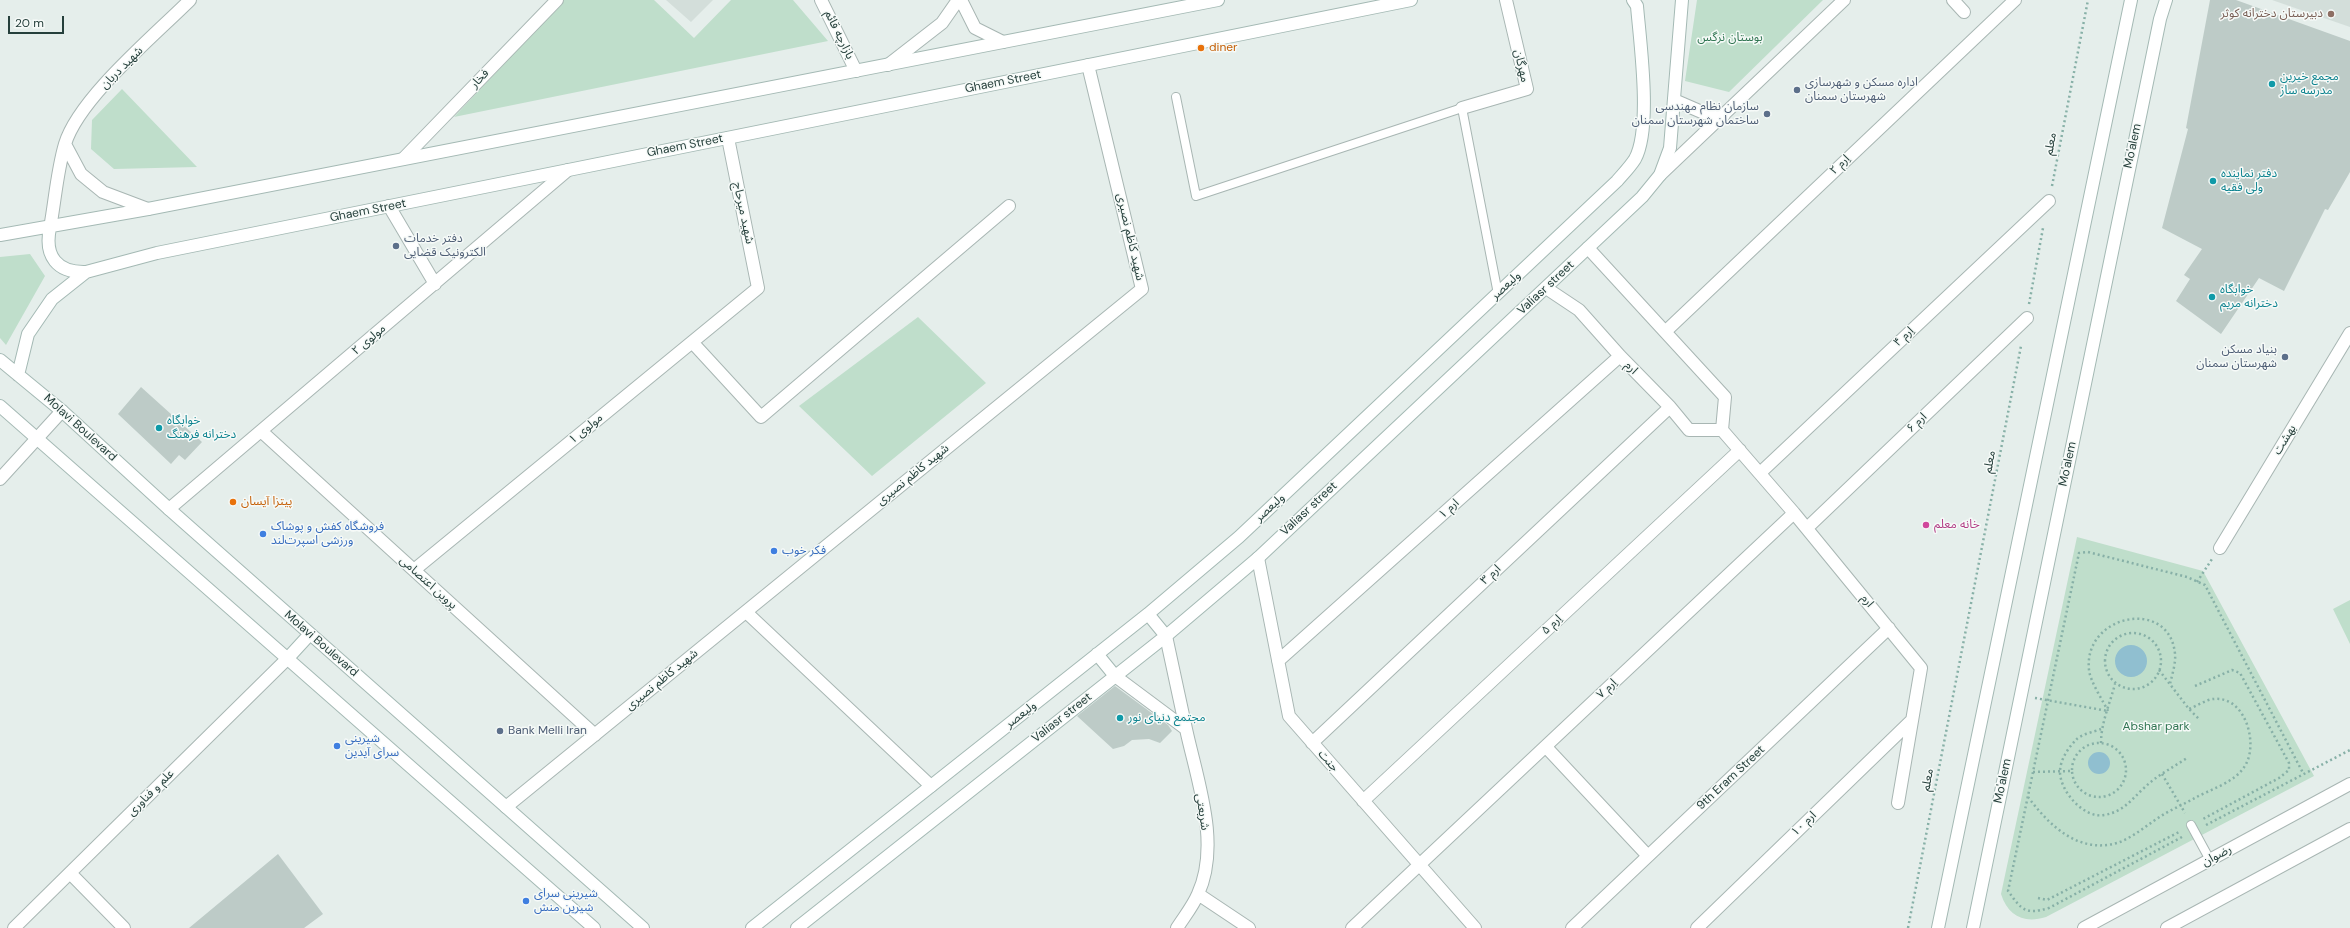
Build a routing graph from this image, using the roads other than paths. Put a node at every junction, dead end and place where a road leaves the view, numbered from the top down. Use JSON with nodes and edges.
{"nodes":[{"id":1,"x":190,"y":0,"type":"edge"},
{"id":2,"x":557,"y":0,"type":"edge"},
{"id":3,"x":821,"y":0,"type":"edge"},
{"id":4,"x":959,"y":0,"type":"edge"},
{"id":5,"x":1218,"y":0,"type":"edge"},
{"id":6,"x":1411,"y":0,"type":"edge"},
{"id":7,"x":1506,"y":0,"type":"edge"},
{"id":8,"x":1682,"y":0,"type":"edge"},
{"id":9,"x":1844,"y":0,"type":"edge"},
{"id":10,"x":1952,"y":0,"type":"edge"},
{"id":11,"x":2015,"y":0,"type":"edge"},
{"id":12,"x":2131,"y":0,"type":"edge"},
{"id":13,"x":2166,"y":0,"type":"edge"},
{"id":14,"x":1637,"y":2,"type":"edge"},
{"id":15,"x":1964,"y":12,"type":"dead end"},
{"id":16,"x":1003,"y":42,"type":"junction"},
{"id":17,"x":888,"y":64,"type":"junction"},
{"id":18,"x":1088,"y":65,"type":"junction"},
{"id":19,"x":856,"y":71,"type":"junction"},
{"id":20,"x":1176,"y":97,"type":"dead end"},
{"id":21,"x":1674,"y":100,"type":"junction"},
{"id":22,"x":1462,"y":108,"type":"junction"},
{"id":23,"x":1724,"y":114,"type":"junction"},
{"id":24,"x":728,"y":138,"type":"junction"},
{"id":25,"x":65,"y":144,"type":"junction"},
{"id":26,"x":404,"y":159,"type":"junction"},
{"id":27,"x":568,"y":170,"type":"junction"},
{"id":28,"x":1660,"y":175,"type":"junction"},
{"id":29,"x":2049,"y":200,"type":"road end"},
{"id":30,"x":389,"y":206,"type":"junction"},
{"id":31,"x":1009,"y":206,"type":"dead end"},
{"id":32,"x":148,"y":209,"type":"junction"},
{"id":33,"x":50,"y":228,"type":"junction"},
{"id":34,"x":0,"y":235,"type":"edge"},
{"id":35,"x":1588,"y":248,"type":"junction"},
{"id":36,"x":86,"y":272,"type":"junction"},
{"id":37,"x":435,"y":284,"type":"junction"},
{"id":38,"x":758,"y":288,"type":"joint"},
{"id":39,"x":1546,"y":288,"type":"junction"},
{"id":40,"x":1498,"y":294,"type":"junction"},
{"id":41,"x":2027,"y":318,"type":"road end"},
{"id":42,"x":1666,"y":331,"type":"junction"},
{"id":43,"x":2350,"y":333,"type":"edge"},
{"id":44,"x":692,"y":342,"type":"junction"},
{"id":45,"x":2346,"y":347,"type":"edge"},
{"id":46,"x":1620,"y":356,"type":"junction"},
{"id":47,"x":0,"y":360,"type":"edge"},
{"id":48,"x":18,"y":375,"type":"junction"},
{"id":49,"x":0,"y":406,"type":"edge"},
{"id":50,"x":1670,"y":407,"type":"junction"},
{"id":51,"x":62,"y":411,"type":"junction"},
{"id":52,"x":1722,"y":430,"type":"junction"},
{"id":53,"x":261,"y":431,"type":"junction"},
{"id":54,"x":36,"y":438,"type":"junction"},
{"id":55,"x":1740,"y":450,"type":"junction"},
{"id":56,"x":1760,"y":474,"type":"junction"},
{"id":57,"x":0,"y":479,"type":"edge"},
{"id":58,"x":169,"y":509,"type":"junction"},
{"id":59,"x":1794,"y":513,"type":"junction"},
{"id":60,"x":1807,"y":528,"type":"junction"},
{"id":61,"x":2220,"y":548,"type":"road end"},
{"id":62,"x":1258,"y":558,"type":"junction"},
{"id":63,"x":414,"y":570,"type":"junction"},
{"id":64,"x":746,"y":612,"type":"junction"},
{"id":65,"x":1148,"y":614,"type":"junction"},
{"id":66,"x":1889,"y":628,"type":"junction"},
{"id":67,"x":310,"y":634,"type":"junction"},
{"id":68,"x":1166,"y":636,"type":"junction"},
{"id":69,"x":1097,"y":654,"type":"junction"},
{"id":70,"x":288,"y":658,"type":"junction"},
{"id":71,"x":1278,"y":661,"type":"junction"},
{"id":72,"x":1116,"y":676,"type":"junction"},
{"id":73,"x":1912,"y":720,"type":"junction"},
{"id":74,"x":1186,"y":729,"type":"junction"},
{"id":75,"x":595,"y":735,"type":"junction"},
{"id":76,"x":1312,"y":743,"type":"junction"},
{"id":77,"x":1546,"y":747,"type":"junction"},
{"id":78,"x":2350,"y":784,"type":"edge"},
{"id":79,"x":931,"y":786,"type":"junction"},
{"id":80,"x":1363,"y":801,"type":"junction"},
{"id":81,"x":1898,"y":803,"type":"dead end"},
{"id":82,"x":506,"y":807,"type":"junction"},
{"id":83,"x":2193,"y":828,"type":"road end"},
{"id":84,"x":2350,"y":829,"type":"edge"},
{"id":85,"x":1648,"y":856,"type":"junction"},
{"id":86,"x":2210,"y":860,"type":"junction"},
{"id":87,"x":1420,"y":865,"type":"junction"},
{"id":88,"x":70,"y":873,"type":"junction"},
{"id":89,"x":1198,"y":894,"type":"junction"},
{"id":90,"x":14,"y":928,"type":"edge"},
{"id":91,"x":124,"y":928,"type":"edge"},
{"id":92,"x":594,"y":928,"type":"edge"},
{"id":93,"x":643,"y":928,"type":"edge"},
{"id":94,"x":752,"y":928,"type":"edge"},
{"id":95,"x":797,"y":928,"type":"edge"},
{"id":96,"x":1177,"y":928,"type":"edge"},
{"id":97,"x":1249,"y":928,"type":"edge"},
{"id":98,"x":1352,"y":928,"type":"edge"},
{"id":99,"x":1475,"y":928,"type":"edge"},
{"id":100,"x":1572,"y":928,"type":"edge"},
{"id":101,"x":1696,"y":928,"type":"edge"},
{"id":102,"x":1938,"y":928,"type":"edge"},
{"id":103,"x":1973,"y":928,"type":"edge"},
{"id":104,"x":2084,"y":928,"type":"edge"},
{"id":105,"x":2167,"y":928,"type":"edge"}],
"edges":[{"from":1,"to":25,"type":"street","name":"شهید دربان"},
{"from":2,"to":26,"type":"street","name":"فخار"},
{"from":3,"to":19,"type":"street","name":"بازارچه قائم"},
{"from":4,"to":16,"type":"street"},
{"from":4,"to":17,"type":"street"},
{"from":5,"to":16,"type":"street"},
{"from":6,"to":18,"type":"street","name":"Ghaem Street"},
{"from":7,"to":22,"type":"street","name":"مهرگان"},
{"from":8,"to":21,"type":"street","name":"Valiasr street"},
{"from":9,"to":23,"type":"street"},
{"from":10,"to":15,"type":"street"},
{"from":11,"to":42,"type":"street","name":"اِرم ۲"},
{"from":12,"to":102,"type":"street"},
{"from":13,"to":103,"type":"street","name":"Mo'alem"},
{"from":14,"to":40,"type":"street","name":"ولیعصر"},
{"from":16,"to":17,"type":"street"},
{"from":17,"to":19,"type":"street"},
{"from":18,"to":24,"type":"street","name":"Ghaem Street"},
{"from":18,"to":64,"type":"street","name":"شهید کاظم نصیری"},
{"from":19,"to":26,"type":"street"},
{"from":20,"to":22,"type":"lane"},
{"from":21,"to":23,"type":"street"},
{"from":21,"to":28,"type":"street","name":"Valiasr street"},
{"from":22,"to":40,"type":"lane"},
{"from":23,"to":28,"type":"street"},
{"from":24,"to":27,"type":"street","name":"Ghaem Street"},
{"from":24,"to":38,"type":"street","name":"شهید میرحاج"},
{"from":25,"to":32,"type":"street"},
{"from":25,"to":33,"type":"street","name":"شهید دربان"},
{"from":26,"to":32,"type":"street"},
{"from":27,"to":30,"type":"street","name":"Ghaem Street"},
{"from":27,"to":37,"type":"street","name":"مولوی ۲"},
{"from":28,"to":35,"type":"street","name":"Valiasr street"},
{"from":29,"to":56,"type":"street","name":"اِرم ۴"},
{"from":30,"to":36,"type":"street","name":"Ghaem Street"},
{"from":30,"to":37,"type":"street"},
{"from":31,"to":44,"type":"street"},
{"from":32,"to":33,"type":"street"},
{"from":33,"to":34,"type":"street"},
{"from":33,"to":36,"type":"street","name":"شهید دربان"},
{"from":35,"to":39,"type":"street","name":"Valiasr street"},
{"from":35,"to":42,"type":"street"},
{"from":36,"to":48,"type":"street","name":"Ghaem Street"},
{"from":37,"to":53,"type":"street","name":"مولوی ۲"},
{"from":38,"to":44,"type":"street","name":"مولوی ۱"},
{"from":39,"to":46,"type":"street","name":"ارم"},
{"from":39,"to":62,"type":"street","name":"Valiasr street"},
{"from":40,"to":65,"type":"street","name":"ولیعصر"},
{"from":41,"to":60,"type":"street","name":"ارم ۶"},
{"from":42,"to":52,"type":"street"},
{"from":43,"to":45,"type":"street","name":"بهشت"},
{"from":44,"to":63,"type":"street","name":"مولوی ۱"},
{"from":45,"to":61,"type":"street","name":"بهشت"},
{"from":46,"to":50,"type":"street","name":"ارم"},
{"from":46,"to":71,"type":"street","name":"ارم ۱"},
{"from":47,"to":48,"type":"street","name":"Molavi Boulevard"},
{"from":48,"to":51,"type":"street","name":"Molavi Boulevard"},
{"from":49,"to":54,"type":"street"},
{"from":50,"to":52,"type":"street","name":"ارم"},
{"from":50,"to":76,"type":"street","name":"ارم ۳"},
{"from":51,"to":54,"type":"street"},
{"from":51,"to":58,"type":"street","name":"Molavi Boulevard"},
{"from":52,"to":55,"type":"street","name":"ارم"},
{"from":53,"to":58,"type":"street","name":"مولوی ۲"},
{"from":53,"to":63,"type":"street","name":"پروین اعتصامی"},
{"from":54,"to":57,"type":"street"},
{"from":54,"to":70,"type":"street"},
{"from":55,"to":56,"type":"street","name":"ارم"},
{"from":55,"to":80,"type":"street","name":"اِرم ۵"},
{"from":56,"to":59,"type":"street","name":"ارم"},
{"from":58,"to":67,"type":"street","name":"Molavi Boulevard"},
{"from":59,"to":60,"type":"street","name":"ارم"},
{"from":59,"to":77,"type":"street","name":"اِرم ۷"},
{"from":60,"to":66,"type":"street","name":"ارم"},
{"from":62,"to":68,"type":"street","name":"Valiasr street"},
{"from":62,"to":71,"type":"street","name":"جنت"},
{"from":63,"to":75,"type":"street","name":"پروین اعتصامی"},
{"from":64,"to":75,"type":"street","name":"شهید کاظم نصیری"},
{"from":64,"to":79,"type":"street"},
{"from":65,"to":68,"type":"street"},
{"from":65,"to":69,"type":"street","name":"ولیعصر"},
{"from":66,"to":73,"type":"street","name":"ارم"},
{"from":66,"to":85,"type":"street","name":"9th Eram Street"},
{"from":67,"to":70,"type":"street","name":"علم و فناوری"},
{"from":67,"to":82,"type":"street","name":"Molavi Boulevard"},
{"from":68,"to":72,"type":"street","name":"Valiasr street"},
{"from":68,"to":74,"type":"street","name":"شریعتی"},
{"from":69,"to":72,"type":"street"},
{"from":69,"to":79,"type":"street","name":"ولیعصر"},
{"from":70,"to":88,"type":"street","name":"علم و فناوری"},
{"from":70,"to":92,"type":"street"},
{"from":71,"to":76,"type":"street","name":"جنت"},
{"from":72,"to":74,"type":"street"},
{"from":72,"to":95,"type":"street","name":"Valiasr street"},
{"from":73,"to":81,"type":"street","name":"ارم"},
{"from":73,"to":101,"type":"street","name":"ارم ۱۰"},
{"from":74,"to":89,"type":"street","name":"شریعتی"},
{"from":75,"to":82,"type":"street","name":"شهید کاظم نصیری"},
{"from":76,"to":80,"type":"street","name":"جنت"},
{"from":77,"to":85,"type":"street"},
{"from":77,"to":87,"type":"street","name":"اِرم ۷"},
{"from":78,"to":86,"type":"street","name":"رضوان"},
{"from":79,"to":94,"type":"street","name":"ولیعصر"},
{"from":80,"to":87,"type":"street","name":"جنت"},
{"from":82,"to":93,"type":"street","name":"Molavi Boulevard"},
{"from":83,"to":86,"type":"lane"},
{"from":84,"to":105,"type":"street"},
{"from":85,"to":100,"type":"street","name":"9th Eram Street"},
{"from":86,"to":104,"type":"street","name":"رضوان"},
{"from":87,"to":98,"type":"street","name":"اِرم ۷"},
{"from":87,"to":99,"type":"street","name":"جنت"},
{"from":88,"to":90,"type":"street","name":"علم و فناوری"},
{"from":88,"to":91,"type":"street"},
{"from":89,"to":96,"type":"street","name":"شریعتی"},
{"from":89,"to":97,"type":"street"}]}
